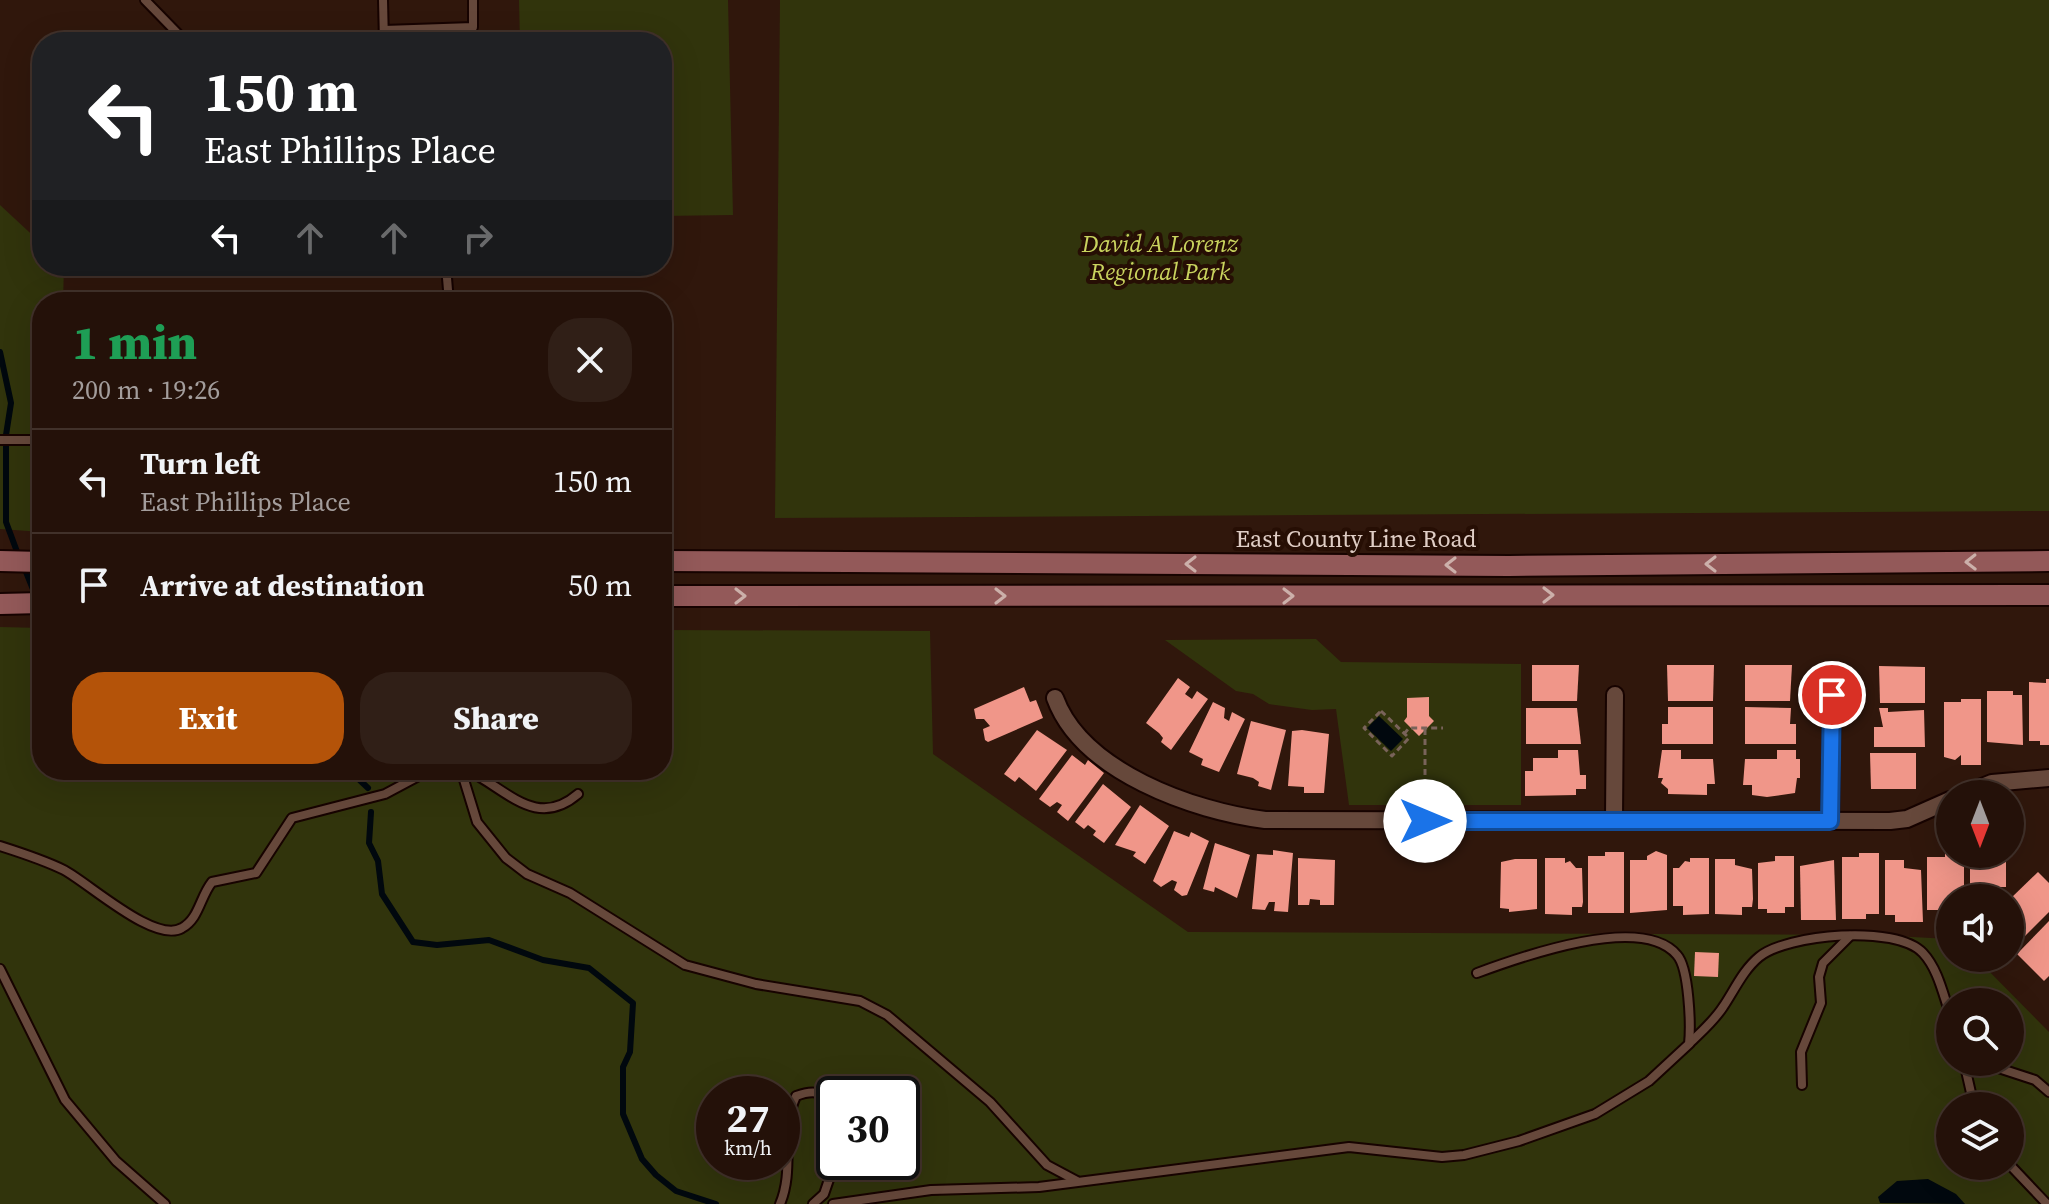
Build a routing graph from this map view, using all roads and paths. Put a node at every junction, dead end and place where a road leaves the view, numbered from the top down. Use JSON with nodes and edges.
{"nodes":[{"id":1,"x":145,"y":0,"type":"edge"},
{"id":2,"x":383,"y":0,"type":"edge"},
{"id":3,"x":473,"y":0,"type":"edge"},
{"id":4,"x":384,"y":30,"type":"joint"},
{"id":5,"x":176,"y":32,"type":"edge"},
{"id":6,"x":0,"y":440,"type":"edge"},
{"id":7,"x":32,"y":440,"type":"edge"},
{"id":8,"x":0,"y":561,"type":"edge"},
{"id":9,"x":672,"y":561,"type":"edge"},
{"id":10,"x":2049,"y":561,"type":"edge"},
{"id":11,"x":32,"y":562,"type":"edge"},
{"id":12,"x":2049,"y":595,"type":"edge"},
{"id":13,"x":672,"y":596,"type":"edge"},
{"id":14,"x":32,"y":603,"type":"edge"},
{"id":15,"x":3,"y":604,"type":"edge"},
{"id":16,"x":1615,"y":695,"type":"dead end"},
{"id":17,"x":1832,"y":695,"type":"dead end"},
{"id":18,"x":1055,"y":698,"type":"dead end"},
{"id":19,"x":1425,"y":728,"type":"junction"},
{"id":20,"x":1443,"y":728,"type":"dead end"},
{"id":21,"x":1404,"y":734,"type":"junction"},
{"id":22,"x":2049,"y":778,"type":"edge"},
{"id":23,"x":411,"y":780,"type":"edge"},
{"id":24,"x":464,"y":780,"type":"edge"},
{"id":25,"x":484,"y":780,"type":"edge"},
{"id":26,"x":2005,"y":780,"type":"edge"},
{"id":27,"x":578,"y":794,"type":"dead end"},
{"id":28,"x":1936,"y":806,"type":"edge"},
{"id":29,"x":1614,"y":819,"type":"junction"},
{"id":30,"x":1425,"y":821,"type":"junction"},
{"id":31,"x":1830,"y":821,"type":"junction"},
{"id":32,"x":0,"y":846,"type":"edge"},
{"id":33,"x":1851,"y":936,"type":"junction"},
{"id":34,"x":0,"y":969,"type":"edge"},
{"id":35,"x":1477,"y":973,"type":"dead end"},
{"id":36,"x":1941,"y":988,"type":"edge"},
{"id":37,"x":1689,"y":1044,"type":"junction"},
{"id":38,"x":2023,"y":1076,"type":"edge"},
{"id":39,"x":1802,"y":1085,"type":"dead end"},
{"id":40,"x":2049,"y":1092,"type":"edge"},
{"id":41,"x":816,"y":1094,"type":"edge"},
{"id":42,"x":1047,"y":1165,"type":"junction"},
{"id":43,"x":829,"y":1180,"type":"edge"},
{"id":44,"x":2024,"y":1180,"type":"edge"},
{"id":45,"x":1086,"y":1182,"type":"junction"},
{"id":46,"x":1047,"y":1186,"type":"junction"},
{"id":47,"x":165,"y":1204,"type":"edge"},
{"id":48,"x":780,"y":1204,"type":"edge"},
{"id":49,"x":813,"y":1204,"type":"edge"},
{"id":50,"x":833,"y":1204,"type":"edge"},
{"id":51,"x":2047,"y":1204,"type":"edge"}],
"edges":[{"from":1,"to":5,"type":"lane"},
{"from":2,"to":4,"type":"lane"},
{"from":3,"to":4,"type":"lane"},
{"from":6,"to":7,"type":"lane"},
{"from":8,"to":11,"type":"main road"},
{"from":10,"to":9,"type":"main road","name":"East County Line Road","one_way":true},
{"from":13,"to":12,"type":"main road","one_way":true},
{"from":14,"to":15,"type":"main road"},
{"from":16,"to":29,"type":"street"},
{"from":17,"to":31,"type":"street"},
{"from":18,"to":30,"type":"street"},
{"from":19,"to":20,"type":"path"},
{"from":19,"to":21,"type":"path"},
{"from":19,"to":30,"type":"path"},
{"from":21,"to":21,"type":"path"},
{"from":22,"to":26,"type":"street"},
{"from":23,"to":32,"type":"lane"},
{"from":24,"to":42,"type":"lane"},
{"from":25,"to":27,"type":"lane"},
{"from":28,"to":31,"type":"street"},
{"from":29,"to":30,"type":"street"},
{"from":29,"to":31,"type":"street"},
{"from":33,"to":36,"type":"lane"},
{"from":33,"to":37,"type":"lane"},
{"from":33,"to":39,"type":"lane"},
{"from":34,"to":47,"type":"lane"},
{"from":35,"to":37,"type":"lane"},
{"from":37,"to":45,"type":"lane"},
{"from":38,"to":40,"type":"lane"},
{"from":41,"to":48,"type":"lane"},
{"from":42,"to":45,"type":"lane"},
{"from":42,"to":46,"type":"lane"},
{"from":43,"to":49,"type":"lane"},
{"from":44,"to":51,"type":"lane"},
{"from":45,"to":46,"type":"lane"},
{"from":46,"to":50,"type":"lane"}]}
